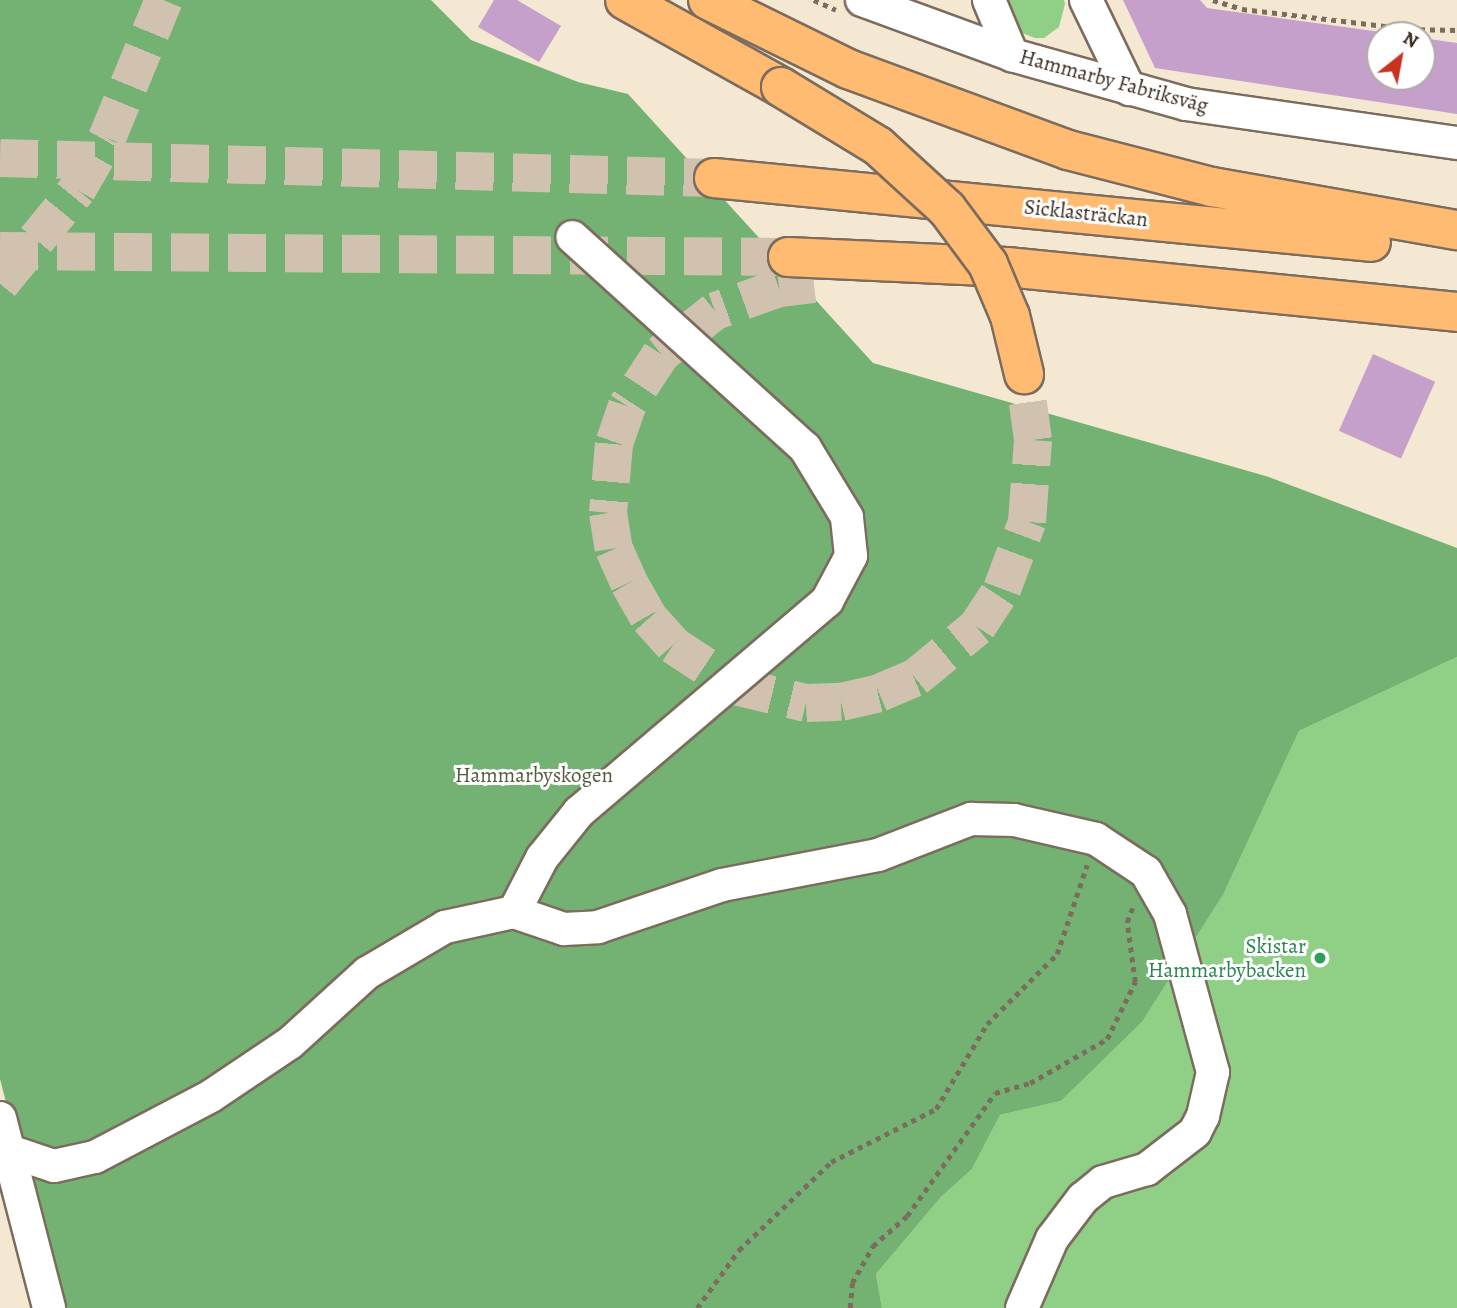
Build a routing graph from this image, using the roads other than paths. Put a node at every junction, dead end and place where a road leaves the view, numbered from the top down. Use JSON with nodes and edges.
{"nodes":[{"id":1,"x":625,"y":0,"type":"edge"},
{"id":2,"x":708,"y":0,"type":"edge"},
{"id":3,"x":862,"y":0,"type":"edge"},
{"id":4,"x":989,"y":0,"type":"edge"},
{"id":5,"x":1086,"y":0,"type":"edge"},
{"id":6,"x":1012,"y":55,"type":"junction"},
{"id":7,"x":1129,"y":89,"type":"junction"},
{"id":8,"x":1457,"y":143,"type":"edge"},
{"id":9,"x":714,"y":178,"type":"tunnel mouth"},
{"id":10,"x":1457,"y":230,"type":"edge"},
{"id":11,"x":572,"y":237,"type":"dead end"},
{"id":12,"x":1457,"y":245,"type":"edge"},
{"id":13,"x":801,"y":271,"type":"tunnel mouth"},
{"id":14,"x":1457,"y":312,"type":"edge"},
{"id":15,"x":1024,"y":374,"type":"tunnel mouth"},
{"id":16,"x":514,"y":912,"type":"junction"},
{"id":17,"x":0,"y":1118,"type":"edge"},
{"id":18,"x":9,"y":1152,"type":"junction"},
{"id":19,"x":49,"y":1308,"type":"edge"},
{"id":20,"x":1022,"y":1308,"type":"edge"}],
"edges":[{"from":1,"to":15,"type":"highway","bridge":true},
{"from":2,"to":10,"type":"highway"},
{"from":3,"to":6,"type":"street","name":"Hammarby Fabriksväg"},
{"from":4,"to":6,"type":"street"},
{"from":5,"to":7,"type":"street"},
{"from":6,"to":7,"type":"street","name":"Hammarby Fabriksväg"},
{"from":7,"to":8,"type":"street","name":"Hammarby Fabriksväg"},
{"from":9,"to":12,"type":"highway","name":"Sicklasträckan"},
{"from":11,"to":16,"type":"street"},
{"from":13,"to":14,"type":"highway"},
{"from":16,"to":18,"type":"street"},
{"from":16,"to":20,"type":"street"},
{"from":17,"to":18,"type":"street"},
{"from":18,"to":19,"type":"street"}]}
